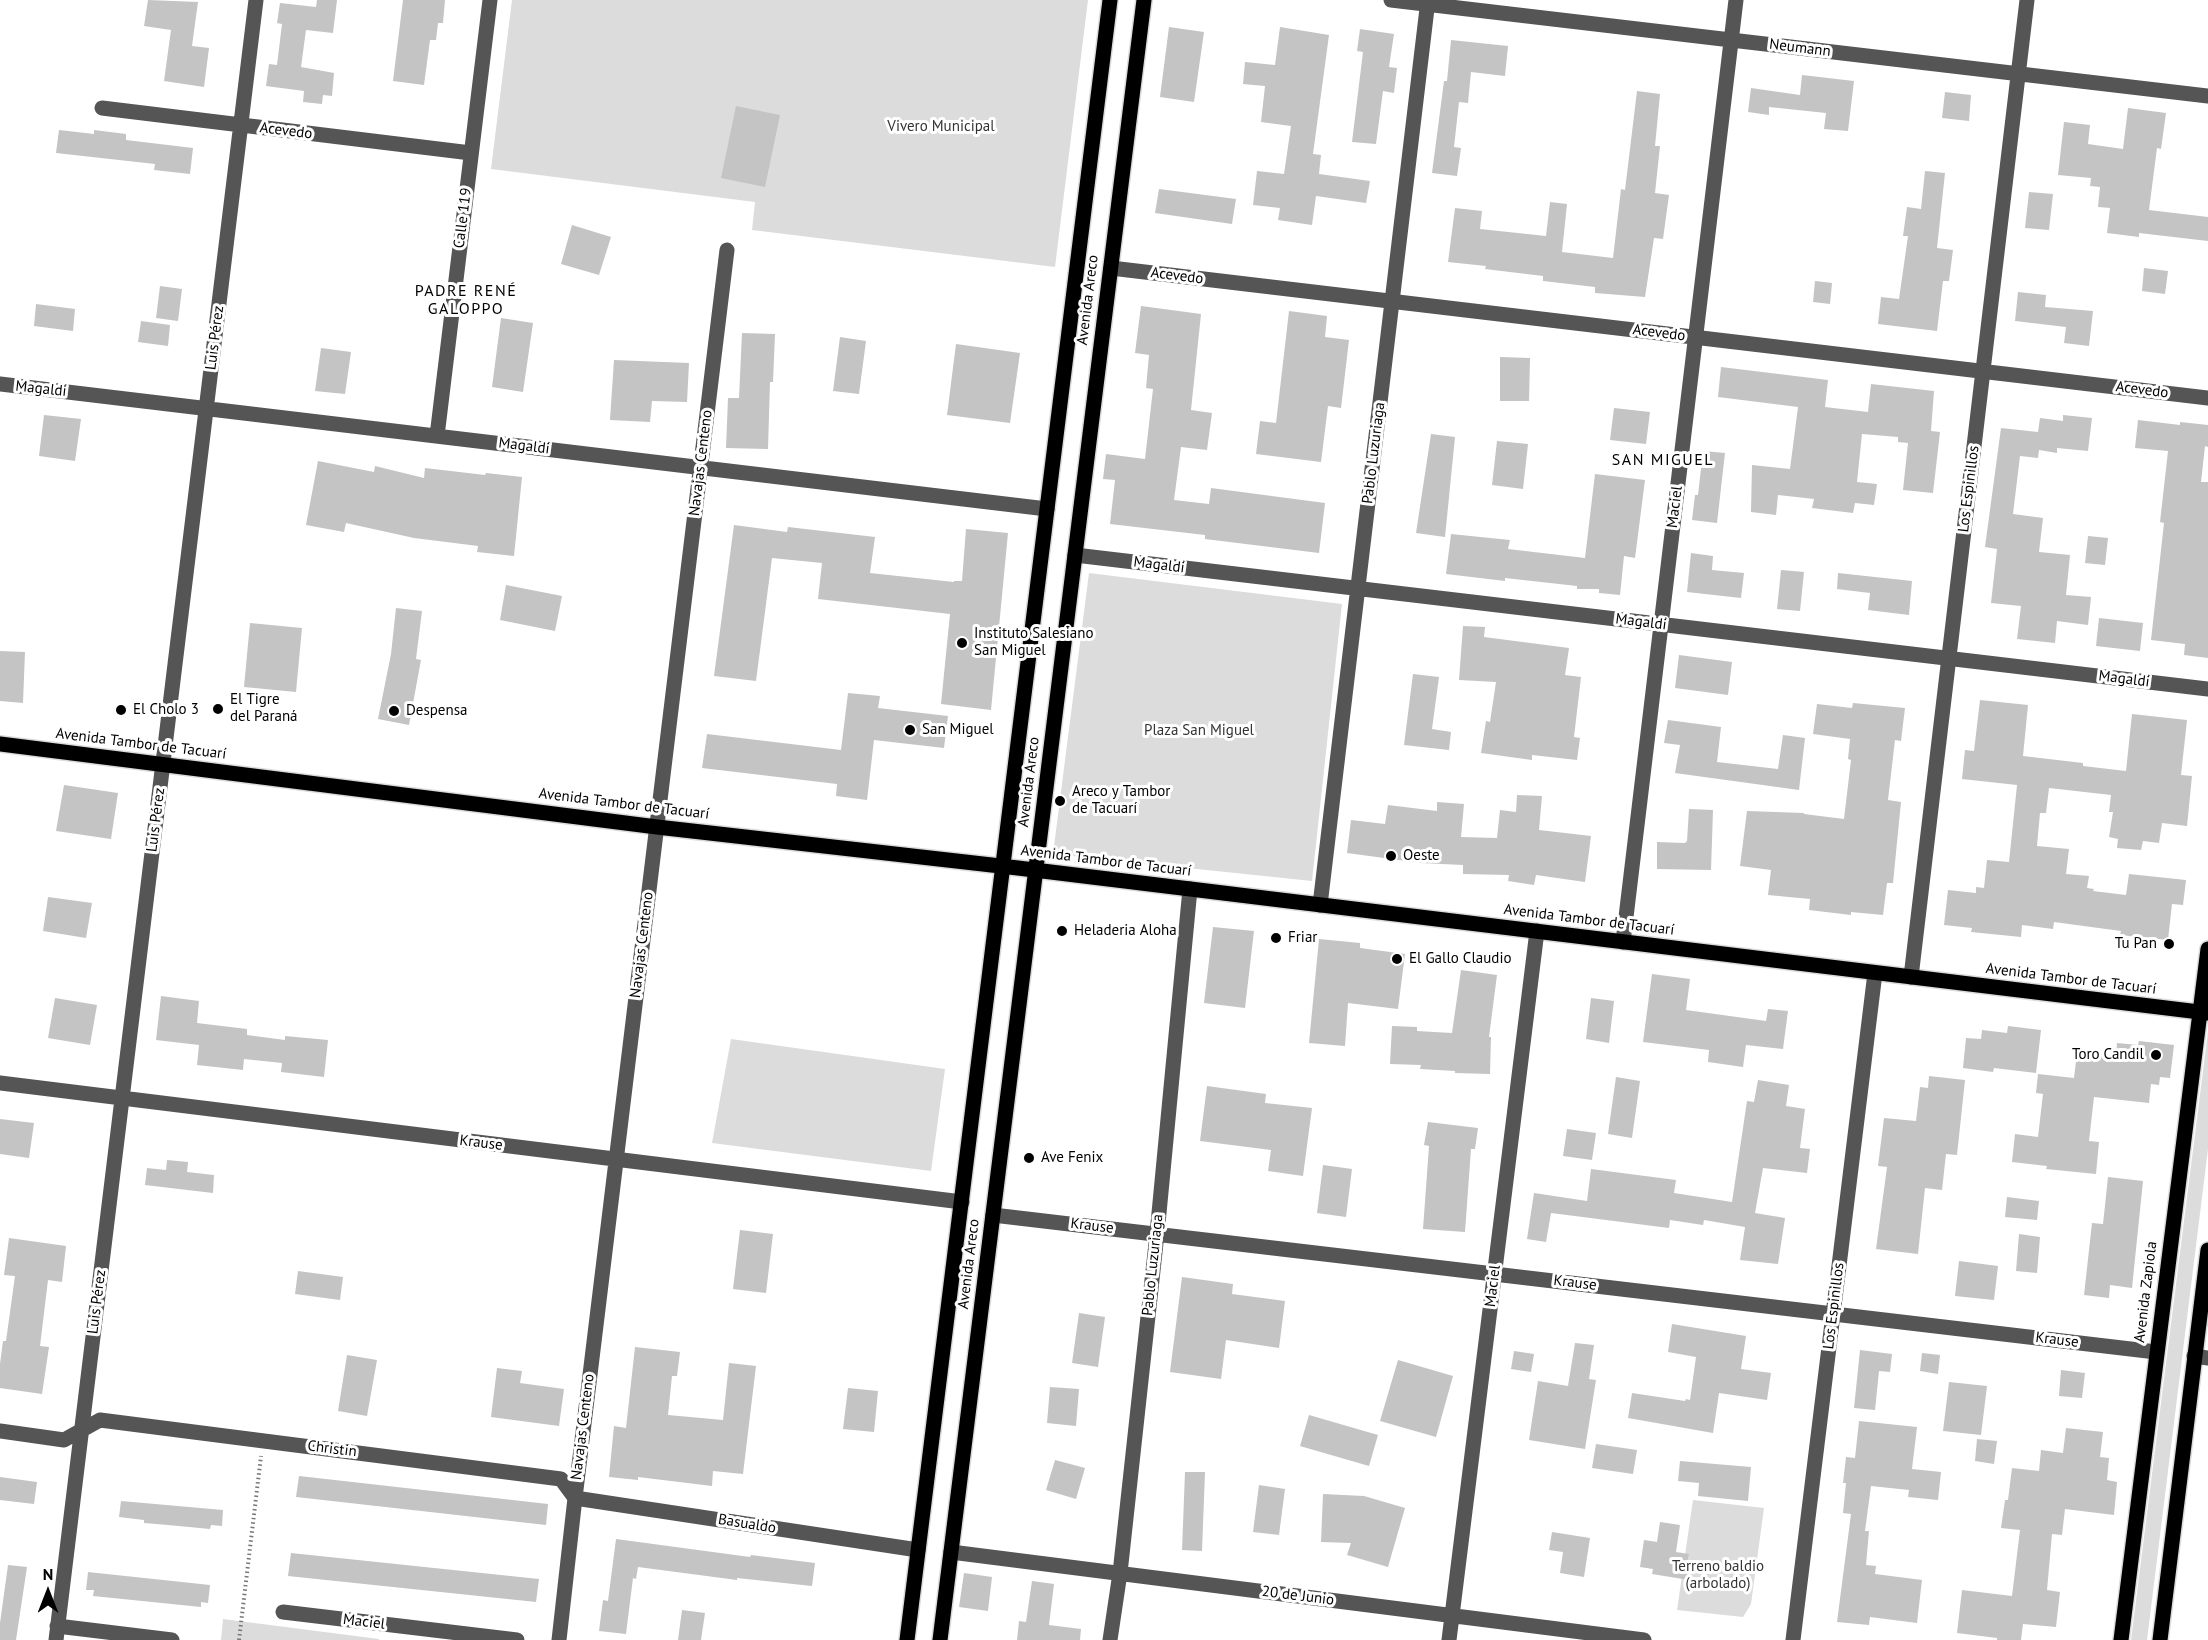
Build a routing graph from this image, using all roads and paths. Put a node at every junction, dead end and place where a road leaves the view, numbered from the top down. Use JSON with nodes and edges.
{"nodes":[{"id":1,"x":256,"y":0,"type":"edge"},
{"id":2,"x":490,"y":0,"type":"edge"},
{"id":3,"x":1110,"y":0,"type":"edge"},
{"id":4,"x":1144,"y":0,"type":"edge"},
{"id":5,"x":1391,"y":0,"type":"edge"},
{"id":6,"x":1736,"y":0,"type":"edge"},
{"id":7,"x":2027,"y":0,"type":"edge"},
{"id":8,"x":1428,"y":2,"type":"edge"},
{"id":9,"x":1731,"y":40,"type":"junction"},
{"id":10,"x":2019,"y":74,"type":"junction"},
{"id":11,"x":2208,"y":96,"type":"edge"},
{"id":12,"x":102,"y":108,"type":"dead end"},
{"id":13,"x":241,"y":125,"type":"junction"},
{"id":14,"x":471,"y":153,"type":"junction"},
{"id":15,"x":727,"y":250,"type":"dead end"},
{"id":16,"x":1111,"y":268,"type":"junction"},
{"id":17,"x":1392,"y":301,"type":"junction"},
{"id":18,"x":1696,"y":337,"type":"junction"},
{"id":19,"x":1983,"y":371,"type":"junction"},
{"id":20,"x":0,"y":384,"type":"edge"},
{"id":21,"x":2208,"y":398,"type":"edge"},
{"id":22,"x":206,"y":408,"type":"junction"},
{"id":23,"x":437,"y":436,"type":"junction"},
{"id":24,"x":700,"y":468,"type":"junction"},
{"id":25,"x":1047,"y":509,"type":"junction"},
{"id":26,"x":1075,"y":555,"type":"junction"},
{"id":27,"x":1358,"y":589,"type":"junction"},
{"id":28,"x":1661,"y":625,"type":"junction"},
{"id":29,"x":1949,"y":659,"type":"junction"},
{"id":30,"x":2208,"y":689,"type":"edge"},
{"id":31,"x":0,"y":744,"type":"edge"},
{"id":32,"x":163,"y":764,"type":"junction"},
{"id":33,"x":657,"y":827,"type":"junction"},
{"id":34,"x":1004,"y":866,"type":"junction"},
{"id":35,"x":1036,"y":870,"type":"junction"},
{"id":36,"x":1190,"y":890,"type":"junction"},
{"id":37,"x":1320,"y":905,"type":"junction"},
{"id":38,"x":1537,"y":931,"type":"junction"},
{"id":39,"x":1623,"y":942,"type":"junction"},
{"id":40,"x":2208,"y":949,"type":"edge"},
{"id":41,"x":1875,"y":973,"type":"junction"},
{"id":42,"x":1911,"y":977,"type":"junction"},
{"id":43,"x":2204,"y":1013,"type":"edge"},
{"id":44,"x":0,"y":1083,"type":"edge"},
{"id":45,"x":122,"y":1098,"type":"junction"},
{"id":46,"x":616,"y":1159,"type":"junction"},
{"id":47,"x":962,"y":1202,"type":"junction"},
{"id":48,"x":993,"y":1215,"type":"junction"},
{"id":49,"x":1157,"y":1234,"type":"junction"},
{"id":50,"x":2208,"y":1250,"type":"edge"},
{"id":51,"x":1495,"y":1274,"type":"junction"},
{"id":52,"x":1833,"y":1313,"type":"junction"},
{"id":53,"x":2156,"y":1352,"type":"junction"},
{"id":54,"x":2201,"y":1357,"type":"edge"},
{"id":55,"x":82,"y":1428,"type":"junction"},
{"id":56,"x":0,"y":1431,"type":"edge"},
{"id":57,"x":263,"y":1440,"type":"junction"},
{"id":58,"x":575,"y":1497,"type":"junction"},
{"id":59,"x":918,"y":1550,"type":"junction"},
{"id":60,"x":951,"y":1552,"type":"junction"},
{"id":61,"x":1120,"y":1573,"type":"junction"},
{"id":62,"x":283,"y":1612,"type":"dead end"},
{"id":63,"x":1452,"y":1616,"type":"junction"},
{"id":64,"x":57,"y":1633,"type":"edge"},
{"id":65,"x":172,"y":1640,"type":"edge"},
{"id":66,"x":239,"y":1640,"type":"edge"},
{"id":67,"x":517,"y":1640,"type":"edge"},
{"id":68,"x":560,"y":1640,"type":"edge"},
{"id":69,"x":907,"y":1640,"type":"edge"},
{"id":70,"x":940,"y":1640,"type":"edge"},
{"id":71,"x":1110,"y":1640,"type":"edge"},
{"id":72,"x":1449,"y":1640,"type":"edge"},
{"id":73,"x":1644,"y":1640,"type":"edge"},
{"id":74,"x":1793,"y":1640,"type":"edge"},
{"id":75,"x":2121,"y":1640,"type":"edge"},
{"id":76,"x":2160,"y":1640,"type":"edge"}],
"edges":[{"from":1,"to":13,"type":"street","name":"Luis Pérez"},
{"from":2,"to":14,"type":"street","name":"Calle 119"},
{"from":3,"to":25,"type":"main road","name":"Avenida Areco"},
{"from":4,"to":16,"type":"main road","name":"Avenida Areco"},
{"from":5,"to":8,"type":"street","name":"Neumann"},
{"from":6,"to":9,"type":"street","name":"Maciel"},
{"from":7,"to":10,"type":"street","name":"Los Espinillos"},
{"from":8,"to":9,"type":"street","name":"Neumann"},
{"from":8,"to":17,"type":"street","name":"Pablo Luzuriaga"},
{"from":9,"to":10,"type":"street","name":"Neumann"},
{"from":9,"to":18,"type":"street","name":"Maciel"},
{"from":10,"to":11,"type":"street","name":"Neumann"},
{"from":10,"to":19,"type":"street","name":"Los Espinillos"},
{"from":12,"to":13,"type":"street","name":"Acevedo"},
{"from":13,"to":14,"type":"street","name":"Acevedo"},
{"from":13,"to":22,"type":"street","name":"Luis Pérez"},
{"from":14,"to":23,"type":"street","name":"Calle 119"},
{"from":15,"to":24,"type":"street","name":"Navajas Centeno"},
{"from":16,"to":17,"type":"street","name":"Acevedo"},
{"from":16,"to":26,"type":"main road","name":"Avenida Areco"},
{"from":17,"to":18,"type":"street","name":"Acevedo"},
{"from":17,"to":27,"type":"street","name":"Pablo Luzuriaga"},
{"from":18,"to":19,"type":"street","name":"Acevedo"},
{"from":18,"to":28,"type":"street","name":"Maciel"},
{"from":19,"to":21,"type":"street","name":"Acevedo"},
{"from":19,"to":29,"type":"street","name":"Los Espinillos"},
{"from":20,"to":22,"type":"street","name":"Magaldi"},
{"from":22,"to":23,"type":"street","name":"Magaldi"},
{"from":22,"to":32,"type":"street","name":"Luis Pérez"},
{"from":23,"to":24,"type":"street","name":"Magaldi"},
{"from":24,"to":25,"type":"street","name":"Magaldi"},
{"from":24,"to":33,"type":"street","name":"Navajas Centeno"},
{"from":25,"to":34,"type":"main road","name":"Avenida Areco"},
{"from":26,"to":27,"type":"street","name":"Magaldi"},
{"from":26,"to":35,"type":"main road","name":"Avenida Areco"},
{"from":27,"to":28,"type":"street","name":"Magaldi"},
{"from":27,"to":37,"type":"street","name":"Pablo Luzuriaga"},
{"from":28,"to":29,"type":"street","name":"Magaldi"},
{"from":28,"to":39,"type":"street","name":"Maciel"},
{"from":29,"to":30,"type":"street","name":"Magaldi"},
{"from":29,"to":42,"type":"street","name":"Los Espinillos"},
{"from":31,"to":32,"type":"main road","name":"Avenida Tambor de Tacuarí"},
{"from":32,"to":33,"type":"main road","name":"Avenida Tambor de Tacuarí"},
{"from":32,"to":45,"type":"street","name":"Luis Pérez"},
{"from":33,"to":34,"type":"main road","name":"Avenida Tambor de Tacuarí"},
{"from":33,"to":46,"type":"street","name":"Navajas Centeno"},
{"from":34,"to":35,"type":"main road","name":"Avenida Tambor de Tacuarí"},
{"from":34,"to":47,"type":"main road","name":"Avenida Areco"},
{"from":35,"to":36,"type":"main road","name":"Avenida Tambor de Tacuarí"},
{"from":35,"to":48,"type":"main road","name":"Avenida Areco"},
{"from":36,"to":37,"type":"main road","name":"Avenida Tambor de Tacuarí"},
{"from":36,"to":49,"type":"street","name":"Pablo Luzuriaga"},
{"from":37,"to":38,"type":"main road","name":"Avenida Tambor de Tacuarí"},
{"from":38,"to":39,"type":"main road","name":"Avenida Tambor de Tacuarí"},
{"from":38,"to":51,"type":"street","name":"Maciel"},
{"from":39,"to":41,"type":"main road","name":"Avenida Tambor de Tacuarí"},
{"from":40,"to":43,"type":"main road","name":"Avenida Zapiola"},
{"from":41,"to":42,"type":"main road","name":"Avenida Tambor de Tacuarí"},
{"from":41,"to":52,"type":"street","name":"Los Espinillos"},
{"from":42,"to":43,"type":"main road","name":"Avenida Tambor de Tacuarí"},
{"from":43,"to":53,"type":"main road","name":"Avenida Zapiola"},
{"from":44,"to":45,"type":"street","name":"Krause"},
{"from":45,"to":46,"type":"street","name":"Krause"},
{"from":45,"to":55,"type":"street","name":"Luis Pérez"},
{"from":46,"to":47,"type":"street","name":"Krause"},
{"from":46,"to":58,"type":"street","name":"Navajas Centeno"},
{"from":47,"to":59,"type":"main road","name":"Avenida Areco"},
{"from":48,"to":49,"type":"street","name":"Krause"},
{"from":48,"to":60,"type":"main road","name":"Avenida Areco"},
{"from":49,"to":51,"type":"street","name":"Krause"},
{"from":49,"to":61,"type":"street","name":"Pablo Luzuriaga"},
{"from":50,"to":54,"type":"main road"},
{"from":51,"to":52,"type":"street","name":"Krause"},
{"from":51,"to":63,"type":"street","name":"Maciel"},
{"from":52,"to":53,"type":"street","name":"Krause"},
{"from":52,"to":74,"type":"street","name":"Los Espinillos"},
{"from":53,"to":75,"type":"main road","name":"Avenida Zapiola"},
{"from":54,"to":76,"type":"main road"},
{"from":55,"to":56,"type":"street"},
{"from":55,"to":57,"type":"street","name":"Christin"},
{"from":55,"to":64,"type":"street","name":"Luis Pérez"},
{"from":57,"to":58,"type":"street","name":"Christin"},
{"from":57,"to":66,"type":"path"},
{"from":58,"to":59,"type":"street","name":"Basualdo"},
{"from":58,"to":68,"type":"street","name":"Navajas Centeno"},
{"from":59,"to":69,"type":"main road","name":"Avenida Areco"},
{"from":60,"to":61,"type":"street","name":"20 de Junio"},
{"from":60,"to":70,"type":"main road","name":"Avenida Areco"},
{"from":61,"to":63,"type":"street","name":"20 de Junio"},
{"from":61,"to":71,"type":"street","name":"Pablo Luzuriaga"},
{"from":62,"to":67,"type":"street","name":"Maciel"},
{"from":63,"to":72,"type":"street","name":"Maciel"},
{"from":63,"to":73,"type":"street","name":"20 de Junio"},
{"from":64,"to":65,"type":"street"}]}
